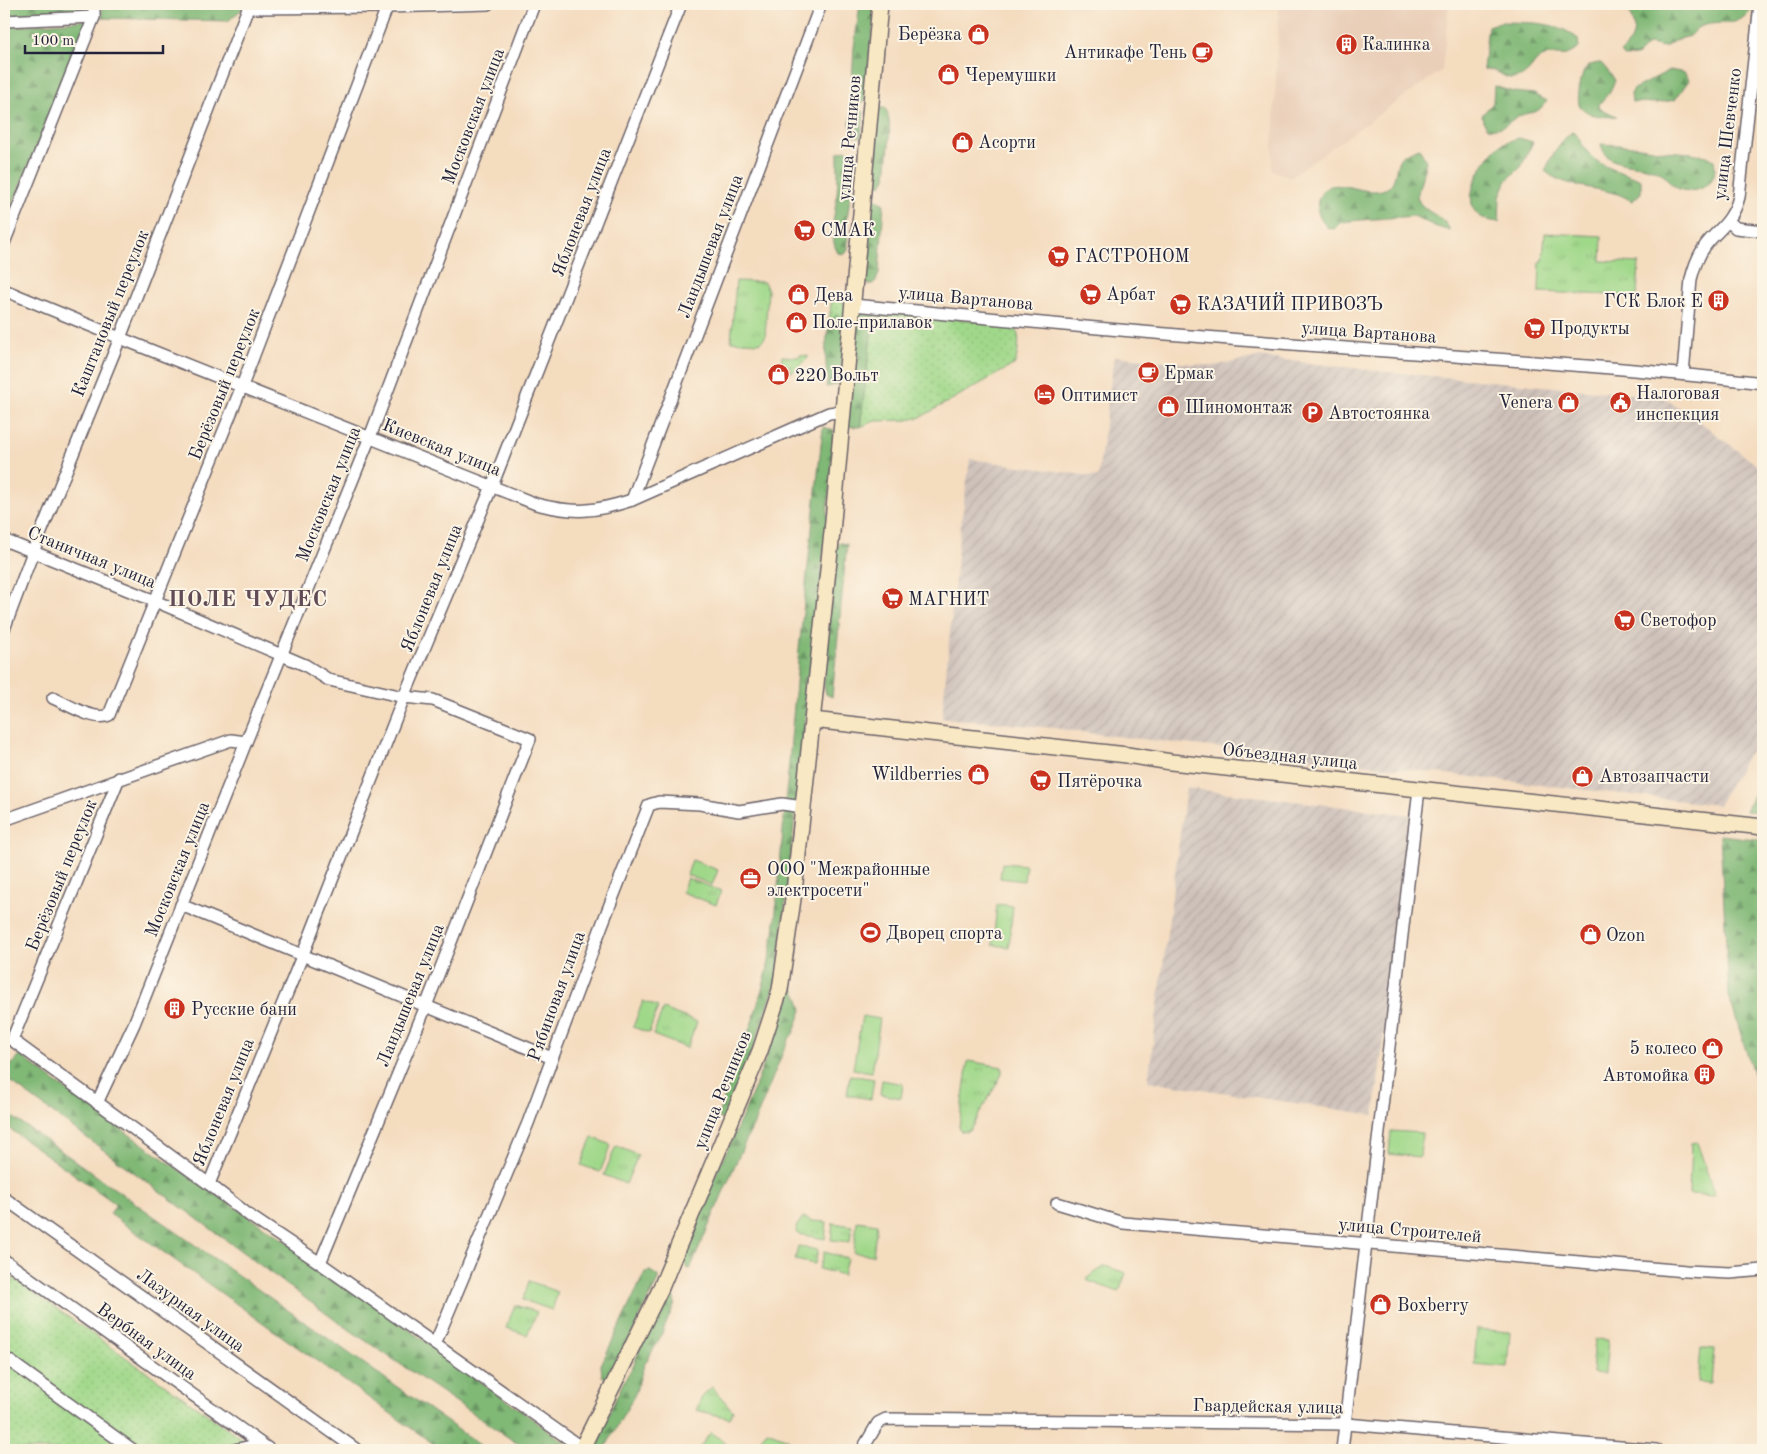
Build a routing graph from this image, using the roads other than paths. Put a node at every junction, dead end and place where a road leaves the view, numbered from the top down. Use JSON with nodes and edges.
{"nodes":[{"id":1,"x":94,"y":4,"type":"edge"},
{"id":2,"x":488,"y":4,"type":"edge"},
{"id":3,"x":534,"y":4,"type":"edge"},
{"id":4,"x":682,"y":4,"type":"edge"},
{"id":5,"x":821,"y":4,"type":"edge"},
{"id":6,"x":880,"y":4,"type":"edge"},
{"id":7,"x":1760,"y":4,"type":"edge"},
{"id":8,"x":387,"y":7,"type":"junction"},
{"id":9,"x":94,"y":17,"type":"junction"},
{"id":10,"x":4,"y":21,"type":"edge"},
{"id":11,"x":1728,"y":221,"type":"junction"},
{"id":12,"x":1763,"y":231,"type":"edge"},
{"id":13,"x":4,"y":243,"type":"edge"},
{"id":14,"x":4,"y":290,"type":"edge"},
{"id":15,"x":853,"y":305,"type":"junction"},
{"id":16,"x":120,"y":338,"type":"junction"},
{"id":17,"x":1683,"y":374,"type":"junction"},
{"id":18,"x":1763,"y":383,"type":"edge"},
{"id":19,"x":242,"y":386,"type":"junction"},
{"id":20,"x":843,"y":411,"type":"junction"},
{"id":21,"x":370,"y":437,"type":"junction"},
{"id":22,"x":492,"y":486,"type":"junction"},
{"id":23,"x":632,"y":500,"type":"junction"},
{"id":24,"x":4,"y":540,"type":"edge"},
{"id":25,"x":33,"y":552,"type":"junction"},
{"id":26,"x":155,"y":601,"type":"junction"},
{"id":27,"x":4,"y":629,"type":"edge"},
{"id":28,"x":281,"y":655,"type":"junction"},
{"id":29,"x":404,"y":697,"type":"junction"},
{"id":30,"x":53,"y":698,"type":"dead end"},
{"id":31,"x":812,"y":720,"type":"junction"},
{"id":32,"x":530,"y":739,"type":"joint"},
{"id":33,"x":246,"y":742,"type":"junction"},
{"id":34,"x":119,"y":778,"type":"junction"},
{"id":35,"x":1419,"y":789,"type":"junction"},
{"id":36,"x":803,"y":806,"type":"junction"},
{"id":37,"x":4,"y":820,"type":"edge"},
{"id":38,"x":1763,"y":827,"type":"edge"},
{"id":39,"x":181,"y":905,"type":"junction"},
{"id":40,"x":303,"y":954,"type":"junction"},
{"id":41,"x":426,"y":1006,"type":"junction"},
{"id":42,"x":552,"y":1058,"type":"junction"},
{"id":43,"x":97,"y":1103,"type":"junction"},
{"id":44,"x":209,"y":1184,"type":"junction"},
{"id":45,"x":4,"y":1198,"type":"edge"},
{"id":46,"x":1057,"y":1203,"type":"dead end"},
{"id":47,"x":1368,"y":1244,"type":"junction"},
{"id":48,"x":4,"y":1260,"type":"edge"},
{"id":49,"x":320,"y":1263,"type":"junction"},
{"id":50,"x":1763,"y":1270,"type":"edge"},
{"id":51,"x":435,"y":1344,"type":"junction"},
{"id":52,"x":4,"y":1357,"type":"edge"},
{"id":53,"x":1346,"y":1424,"type":"junction"},
{"id":54,"x":265,"y":1447,"type":"edge"},
{"id":55,"x":582,"y":1449,"type":"edge"},
{"id":56,"x":133,"y":1450,"type":"edge"},
{"id":57,"x":234,"y":1450,"type":"edge"},
{"id":58,"x":357,"y":1450,"type":"edge"},
{"id":59,"x":862,"y":1450,"type":"edge"},
{"id":60,"x":1342,"y":1450,"type":"edge"},
{"id":61,"x":1656,"y":1450,"type":"edge"}],
"edges":[{"from":1,"to":9,"type":"street"},
{"from":2,"to":8,"type":"street"},
{"from":3,"to":21,"type":"street","name":"Московская улица"},
{"from":4,"to":22,"type":"street","name":"Яблоневая улица"},
{"from":5,"to":23,"type":"street","name":"Ландышевая улица"},
{"from":6,"to":15,"type":"main road","name":"улица Речников"},
{"from":7,"to":11,"type":"street","name":"улица Шевченко"},
{"from":8,"to":16,"type":"street","name":"Каштановый переулок"},
{"from":8,"to":19,"type":"street","name":"Берёзовый переулок"},
{"from":9,"to":10,"type":"street"},
{"from":9,"to":13,"type":"street"},
{"from":11,"to":12,"type":"street"},
{"from":11,"to":17,"type":"street","name":"улица Шевченко"},
{"from":14,"to":16,"type":"street","name":"Киевская улица"},
{"from":15,"to":17,"type":"street","name":"улица Вартанова"},
{"from":15,"to":20,"type":"main road","name":"улица Речников"},
{"from":16,"to":19,"type":"street","name":"Киевская улица"},
{"from":16,"to":25,"type":"street","name":"Каштановый переулок"},
{"from":17,"to":18,"type":"street","name":"улица Вартанова"},
{"from":19,"to":21,"type":"street","name":"Киевская улица"},
{"from":19,"to":26,"type":"street","name":"Берёзовый переулок"},
{"from":20,"to":23,"type":"street","name":"Киевская улица"},
{"from":20,"to":31,"type":"main road","name":"улица Речников"},
{"from":21,"to":22,"type":"street","name":"Киевская улица"},
{"from":21,"to":28,"type":"street","name":"Московская улица"},
{"from":22,"to":23,"type":"street","name":"Киевская улица"},
{"from":22,"to":29,"type":"street","name":"Яблоневая улица"},
{"from":24,"to":25,"type":"street","name":"Станичная улица"},
{"from":25,"to":26,"type":"street","name":"Станичная улица"},
{"from":25,"to":27,"type":"street","name":"Каштановый переулок"},
{"from":26,"to":28,"type":"street","name":"Станичная улица"},
{"from":26,"to":30,"type":"street","name":"Берёзовый переулок"},
{"from":28,"to":29,"type":"street","name":"Станичная улица"},
{"from":28,"to":33,"type":"street","name":"Московская улица"},
{"from":29,"to":32,"type":"street","name":"Станичная улица"},
{"from":29,"to":40,"type":"street","name":"Яблоневая улица"},
{"from":31,"to":35,"type":"main road","name":"Объездная улица"},
{"from":31,"to":36,"type":"main road","name":"улица Речников"},
{"from":32,"to":41,"type":"street","name":"Ландышевая улица"},
{"from":33,"to":34,"type":"street"},
{"from":33,"to":39,"type":"street","name":"Московская улица"},
{"from":34,"to":37,"type":"street"},
{"from":34,"to":43,"type":"street","name":"Берёзовый переулок"},
{"from":35,"to":38,"type":"main road","name":"Объездная улица"},
{"from":35,"to":47,"type":"street"},
{"from":36,"to":42,"type":"street","name":"Рябиновая улица"},
{"from":36,"to":55,"type":"main road","name":"улица Речников"},
{"from":39,"to":40,"type":"street"},
{"from":39,"to":43,"type":"street","name":"Московская улица"},
{"from":40,"to":41,"type":"street"},
{"from":40,"to":44,"type":"street","name":"Яблоневая улица"},
{"from":41,"to":42,"type":"street"},
{"from":41,"to":49,"type":"street","name":"Ландышевая улица"},
{"from":42,"to":51,"type":"street","name":"Рябиновая улица"},
{"from":43,"to":44,"type":"street"},
{"from":44,"to":49,"type":"street"},
{"from":45,"to":58,"type":"street","name":"Лазурная улица"},
{"from":46,"to":47,"type":"street","name":"улица Строителей"},
{"from":47,"to":50,"type":"street","name":"улица Строителей"},
{"from":47,"to":53,"type":"street"},
{"from":48,"to":54,"type":"street","name":"Вербная улица"},
{"from":49,"to":51,"type":"street"},
{"from":51,"to":55,"type":"street"},
{"from":52,"to":56,"type":"street"},
{"from":53,"to":59,"type":"street","name":"Гвардейская улица"},
{"from":53,"to":60,"type":"street"},
{"from":53,"to":61,"type":"street","name":"Гвардейская улица"},
{"from":54,"to":57,"type":"street"}]}
